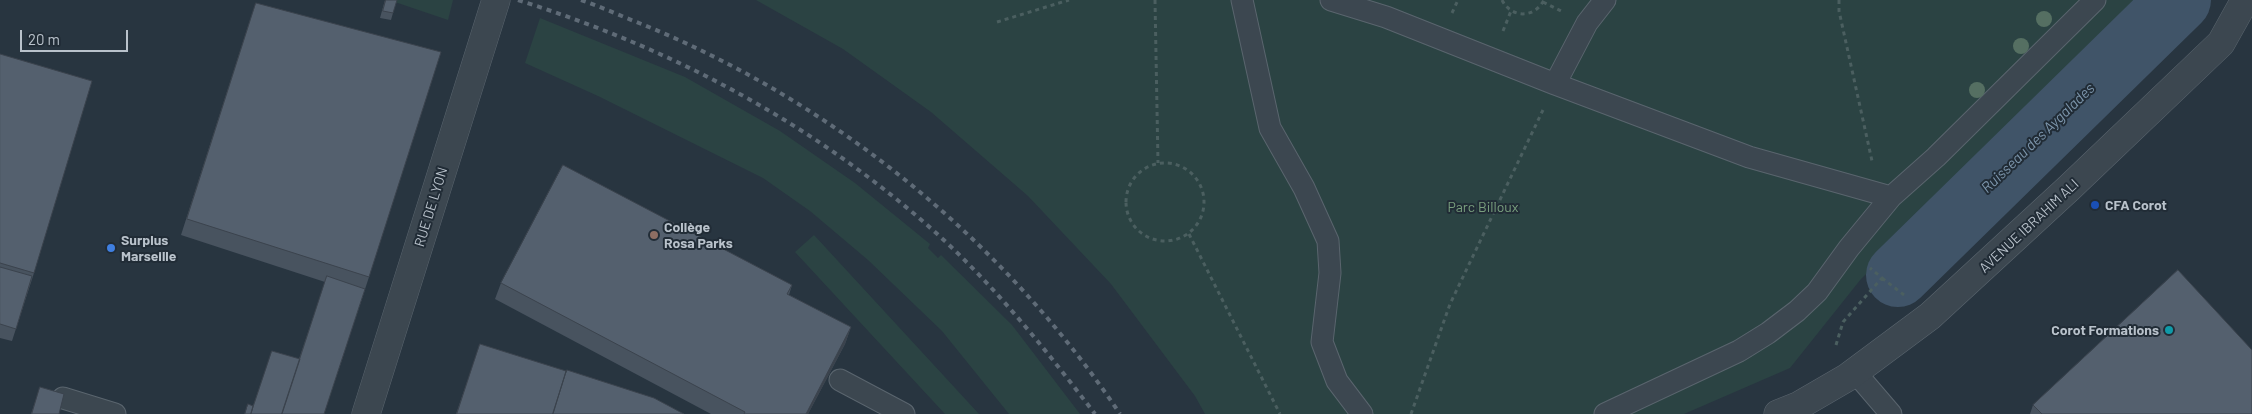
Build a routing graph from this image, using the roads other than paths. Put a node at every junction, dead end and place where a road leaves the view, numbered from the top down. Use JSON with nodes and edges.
{"nodes":[{"id":1,"x":496,"y":0,"type":"edge"},
{"id":2,"x":1242,"y":0,"type":"edge"},
{"id":3,"x":1331,"y":0,"type":"edge"},
{"id":4,"x":1606,"y":0,"type":"edge"},
{"id":5,"x":2095,"y":0,"type":"edge"},
{"id":6,"x":2245,"y":0,"type":"edge"},
{"id":7,"x":1390,"y":8,"type":"edge"},
{"id":8,"x":1555,"y":84,"type":"junction"},
{"id":9,"x":1891,"y":197,"type":"junction"},
{"id":10,"x":1851,"y":374,"type":"junction"},
{"id":11,"x":840,"y":380,"type":"dead end"},
{"id":12,"x":64,"y":398,"type":"edge"},
{"id":13,"x":115,"y":414,"type":"edge"},
{"id":14,"x":366,"y":414,"type":"edge"},
{"id":15,"x":904,"y":414,"type":"edge"},
{"id":16,"x":1362,"y":414,"type":"edge"},
{"id":17,"x":1605,"y":414,"type":"edge"},
{"id":18,"x":1778,"y":414,"type":"edge"},
{"id":19,"x":1891,"y":414,"type":"edge"}],
"edges":[{"from":1,"to":14,"type":"street","name":"RUE DE LYON"},
{"from":2,"to":16,"type":"lane"},
{"from":3,"to":7,"type":"lane"},
{"from":4,"to":8,"type":"lane"},
{"from":5,"to":9,"type":"lane"},
{"from":6,"to":10,"type":"street","name":"AVENUE IBRAHIM ALI"},
{"from":7,"to":8,"type":"lane"},
{"from":8,"to":9,"type":"lane"},
{"from":9,"to":17,"type":"lane"},
{"from":10,"to":18,"type":"street","name":"AVENUE IBRAHIM ALI"},
{"from":10,"to":19,"type":"lane"},
{"from":11,"to":15,"type":"lane"},
{"from":12,"to":13,"type":"lane"}]}
